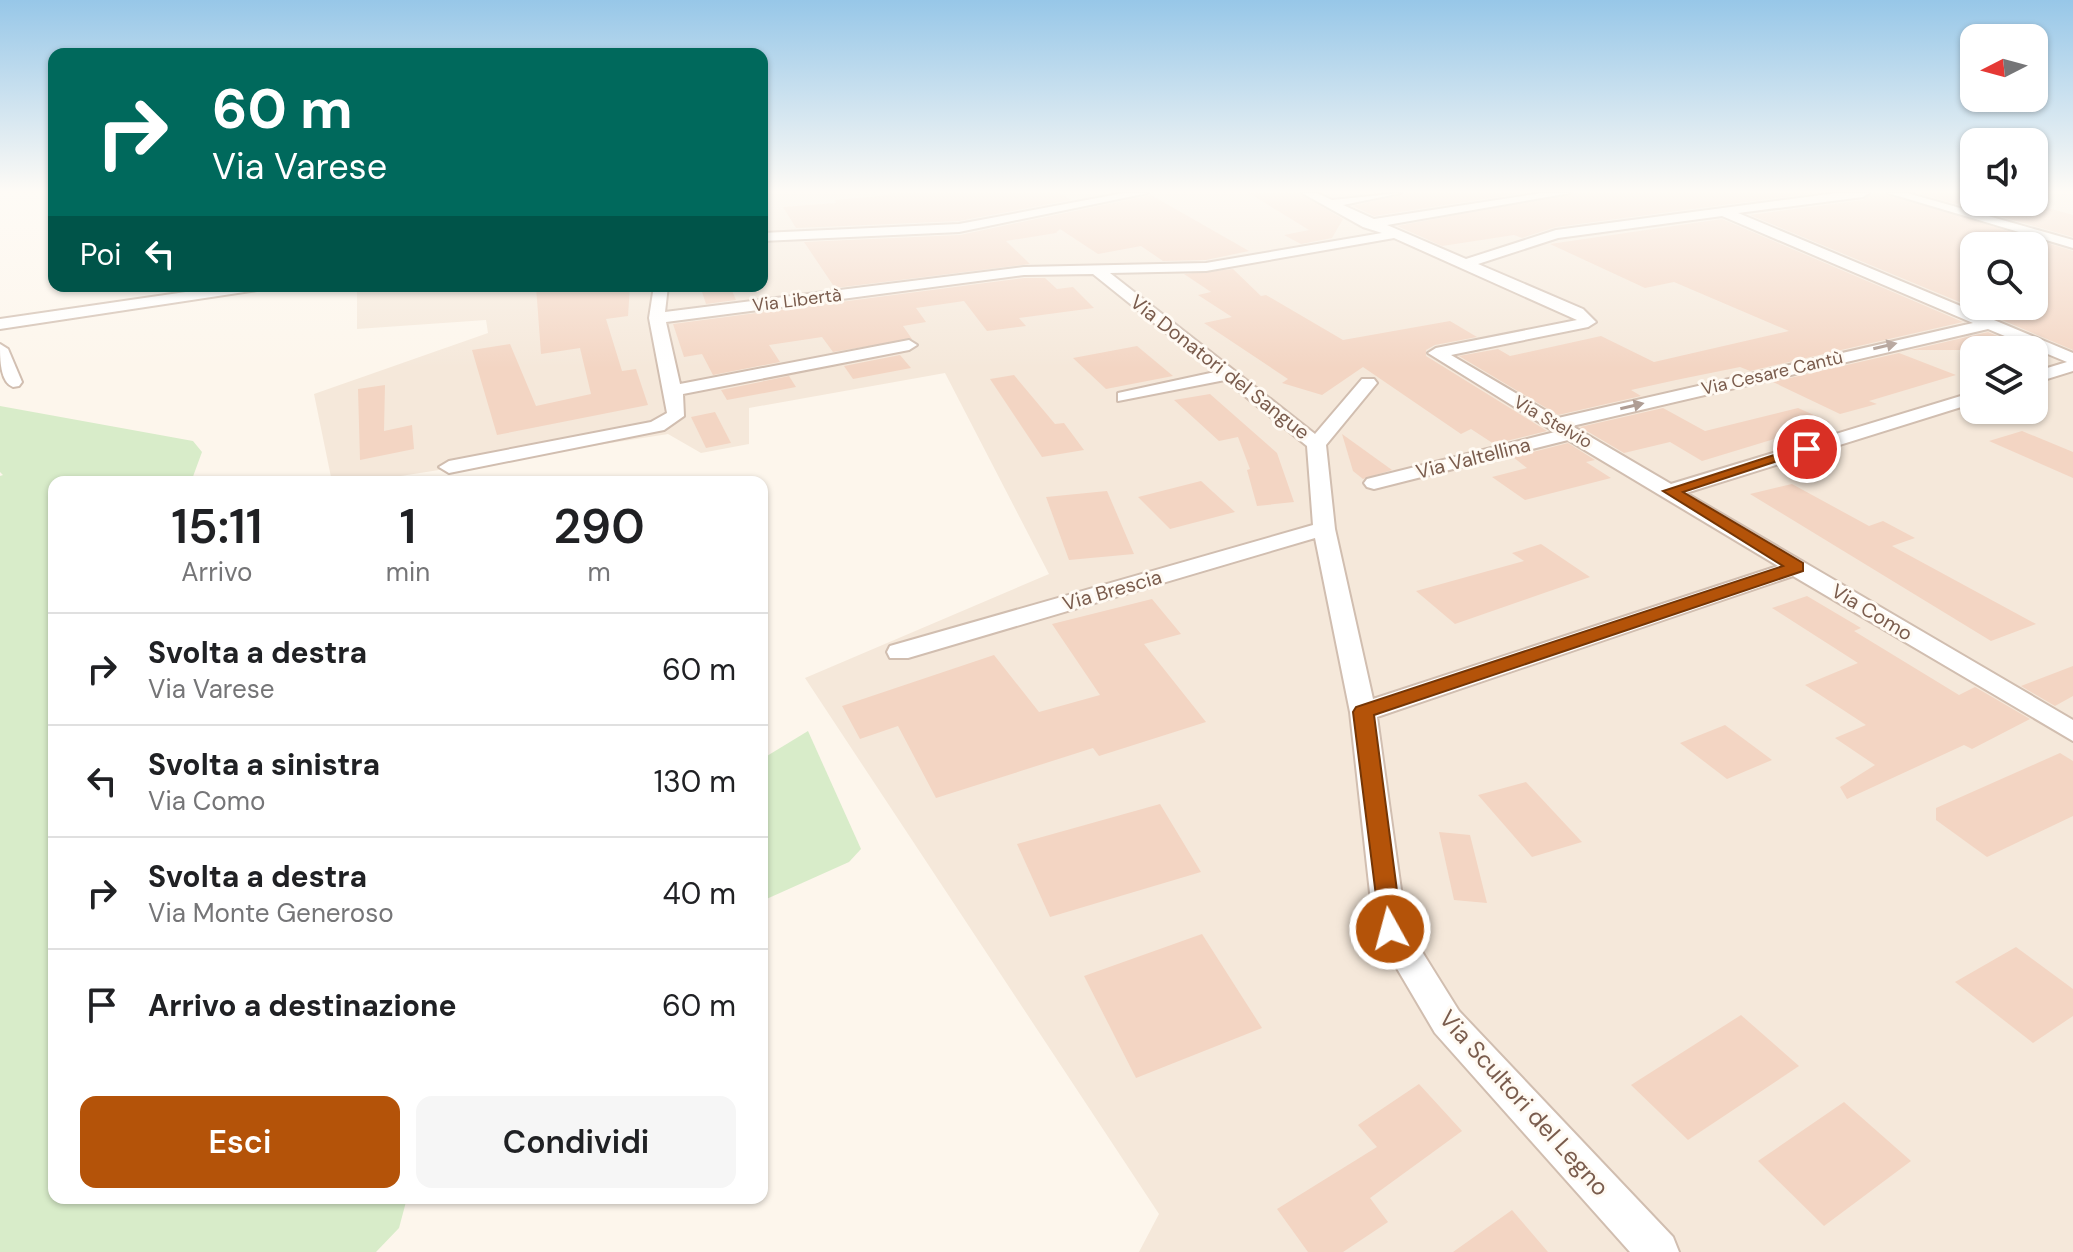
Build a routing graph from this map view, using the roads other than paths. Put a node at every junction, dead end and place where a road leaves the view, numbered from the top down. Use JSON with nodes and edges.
{"nodes":[{"id":1,"x":1296,"y":251,"type":"edge"},
{"id":2,"x":1436,"y":251,"type":"edge"},
{"id":3,"x":1503,"y":251,"type":"edge"},
{"id":4,"x":1817,"y":251,"type":"edge"},
{"id":5,"x":1468,"y":263,"type":"junction"},
{"id":6,"x":1098,"y":271,"type":"junction"},
{"id":7,"x":216,"y":292,"type":"edge"},
{"id":8,"x":660,"y":292,"type":"edge"},
{"id":9,"x":657,"y":318,"type":"junction"},
{"id":10,"x":0,"y":324,"type":"edge"},
{"id":11,"x":1988,"y":324,"type":"junction"},
{"id":12,"x":909,"y":345,"type":"dead end"},
{"id":13,"x":0,"y":349,"type":"edge"},
{"id":14,"x":2073,"y":359,"type":"edge"},
{"id":15,"x":2073,"y":366,"type":"edge"},
{"id":16,"x":1229,"y":374,"type":"junction"},
{"id":17,"x":2048,"y":374,"type":"edge"},
{"id":18,"x":13,"y":382,"type":"dead end"},
{"id":19,"x":1368,"y":383,"type":"dead end"},
{"id":20,"x":673,"y":391,"type":"junction"},
{"id":21,"x":1124,"y":397,"type":"dead end"},
{"id":22,"x":1960,"y":401,"type":"edge"},
{"id":23,"x":1564,"y":428,"type":"junction"},
{"id":24,"x":1316,"y":444,"type":"junction"},
{"id":25,"x":449,"y":467,"type":"dead end"},
{"id":26,"x":1374,"y":483,"type":"dead end"},
{"id":27,"x":1670,"y":491,"type":"junction"},
{"id":28,"x":1324,"y":529,"type":"junction"},
{"id":29,"x":1797,"y":567,"type":"junction"},
{"id":30,"x":899,"y":652,"type":"dead end"},
{"id":31,"x":1363,"y":712,"type":"junction"},
{"id":32,"x":2073,"y":732,"type":"edge"},
{"id":33,"x":1658,"y":1252,"type":"edge"}],
"edges":[{"from":1,"to":6,"type":"street","name":"Via Libertà"},
{"from":2,"to":5,"type":"street"},
{"from":3,"to":5,"type":"street"},
{"from":4,"to":11,"type":"street"},
{"from":5,"to":23,"type":"street","name":"Via Stelvio"},
{"from":6,"to":9,"type":"street","name":"Via Libertà"},
{"from":6,"to":16,"type":"street","name":"Via Donatori del Sangue"},
{"from":7,"to":10,"type":"street"},
{"from":8,"to":9,"type":"street"},
{"from":9,"to":20,"type":"street"},
{"from":11,"to":14,"type":"street"},
{"from":23,"to":11,"type":"street","name":"Via Cesare Cantù","one_way":true},
{"from":12,"to":20,"type":"street"},
{"from":13,"to":18,"type":"street"},
{"from":15,"to":17,"type":"street"},
{"from":16,"to":21,"type":"street"},
{"from":16,"to":24,"type":"street","name":"Via Donatori del Sangue"},
{"from":19,"to":24,"type":"street"},
{"from":20,"to":25,"type":"street"},
{"from":22,"to":27,"type":"street"},
{"from":23,"to":26,"type":"street","name":"Via Valtellina"},
{"from":23,"to":27,"type":"street","name":"Via Stelvio"},
{"from":24,"to":28,"type":"street","name":"Via Donatori del Sangue"},
{"from":27,"to":29,"type":"street","name":"Via Como"},
{"from":28,"to":30,"type":"street","name":"Via Brescia"},
{"from":28,"to":31,"type":"street","name":"Via Donatori del Sangue"},
{"from":29,"to":31,"type":"street"},
{"from":29,"to":32,"type":"street","name":"Via Como"},
{"from":31,"to":33,"type":"street","name":"Via Scultori del Legno"}]}
